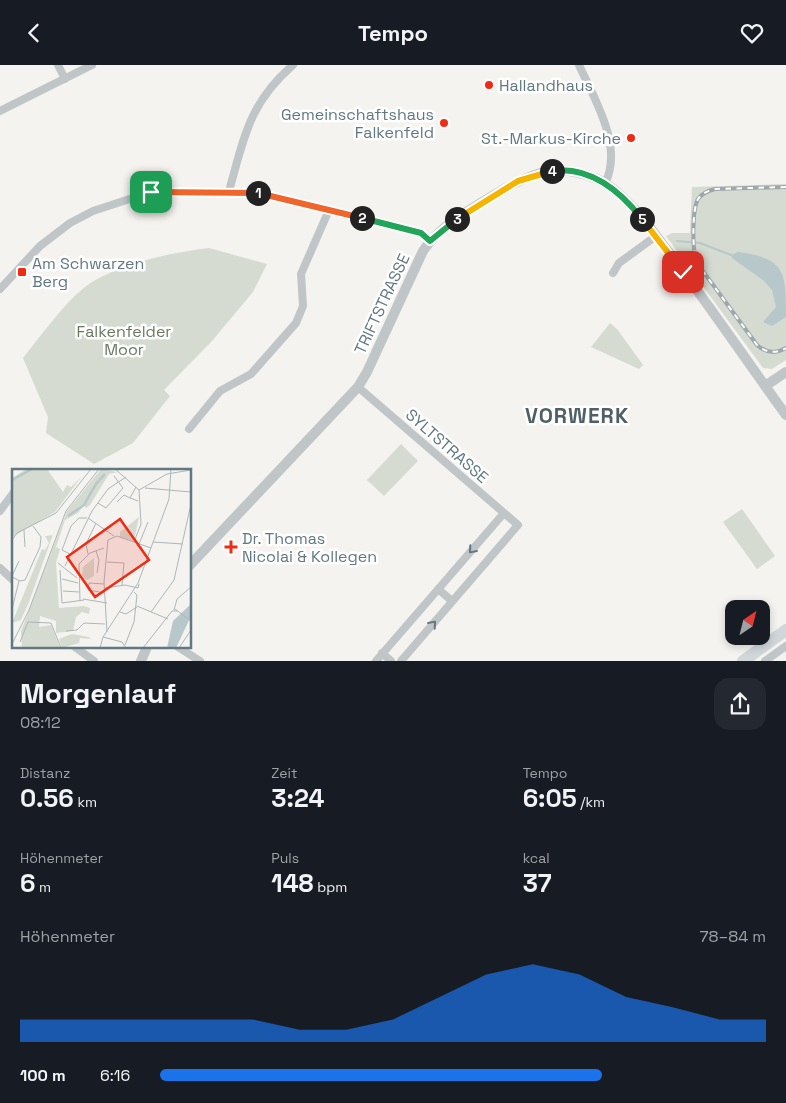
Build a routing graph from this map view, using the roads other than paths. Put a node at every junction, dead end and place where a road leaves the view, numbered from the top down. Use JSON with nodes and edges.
{"nodes":[{"id":1,"x":58,"y":65,"type":"edge"},
{"id":2,"x":92,"y":65,"type":"edge"},
{"id":3,"x":293,"y":65,"type":"edge"},
{"id":4,"x":579,"y":65,"type":"edge"},
{"id":5,"x":65,"y":79,"type":"junction"},
{"id":6,"x":0,"y":111,"type":"edge"},
{"id":7,"x":605,"y":183,"type":"junction"},
{"id":8,"x":229,"y":191,"type":"junction"},
{"id":9,"x":329,"y":210,"type":"junction"},
{"id":10,"x":656,"y":236,"type":"junction"},
{"id":11,"x":430,"y":241,"type":"junction"},
{"id":12,"x":613,"y":273,"type":"dead end"},
{"id":13,"x":0,"y":289,"type":"edge"},
{"id":14,"x":786,"y":372,"type":"edge"},
{"id":15,"x":765,"y":386,"type":"junction"},
{"id":16,"x":358,"y":387,"type":"junction"},
{"id":17,"x":786,"y":415,"type":"edge"},
{"id":18,"x":189,"y":429,"type":"dead end"},
{"id":19,"x":12,"y":495,"type":"edge"},
{"id":20,"x":0,"y":511,"type":"edge"},
{"id":21,"x":504,"y":513,"type":"junction"},
{"id":22,"x":191,"y":564,"type":"edge"},
{"id":23,"x":0,"y":568,"type":"edge"},
{"id":24,"x":12,"y":579,"type":"edge"},
{"id":25,"x":438,"y":589,"type":"junction"},
{"id":26,"x":452,"y":601,"type":"junction"},
{"id":27,"x":786,"y":630,"type":"edge"},
{"id":28,"x":786,"y":646,"type":"edge"},
{"id":29,"x":76,"y":648,"type":"edge"},
{"id":30,"x":147,"y":648,"type":"edge"},
{"id":31,"x":180,"y":648,"type":"edge"},
{"id":32,"x":382,"y":653,"type":"junction"},
{"id":33,"x":94,"y":661,"type":"edge"},
{"id":34,"x":141,"y":661,"type":"edge"},
{"id":35,"x":200,"y":661,"type":"edge"},
{"id":36,"x":376,"y":661,"type":"edge"},
{"id":37,"x":391,"y":661,"type":"edge"},
{"id":38,"x":401,"y":661,"type":"edge"},
{"id":39,"x":743,"y":661,"type":"edge"},
{"id":40,"x":766,"y":661,"type":"edge"}],
"edges":[{"from":1,"to":5,"type":"street"},
{"from":2,"to":5,"type":"street"},
{"from":3,"to":8,"type":"street"},
{"from":4,"to":7,"type":"street"},
{"from":5,"to":6,"type":"street"},
{"from":7,"to":10,"type":"street","name":"TRIFTSTRASSE"},
{"from":7,"to":11,"type":"street","name":"TRIFTSTRASSE"},
{"from":8,"to":9,"type":"street"},
{"from":8,"to":13,"type":"street"},
{"from":9,"to":11,"type":"street"},
{"from":9,"to":18,"type":"street"},
{"from":10,"to":12,"type":"street"},
{"from":10,"to":15,"type":"street","name":"TRIFTSTRASSE"},
{"from":11,"to":16,"type":"street","name":"TRIFTSTRASSE"},
{"from":14,"to":15,"type":"street"},
{"from":15,"to":17,"type":"street","name":"TRIFTSTRASSE"},
{"from":16,"to":21,"type":"street","name":"SYLTSTRASSE"},
{"from":16,"to":22,"type":"street","name":"TRIFTSTRASSE"},
{"from":19,"to":20,"type":"street"},
{"from":21,"to":25,"type":"street","one_way":true},
{"from":21,"to":26,"type":"street","name":"SYLTSTRASSE"},
{"from":23,"to":24,"type":"street"},
{"from":25,"to":26,"type":"street"},
{"from":25,"to":32,"type":"street"},
{"from":38,"to":26,"type":"street","one_way":true},
{"from":27,"to":39,"type":"main road"},
{"from":28,"to":40,"type":"street"},
{"from":29,"to":33,"type":"street"},
{"from":30,"to":34,"type":"street"},
{"from":31,"to":35,"type":"street"},
{"from":32,"to":36,"type":"street"},
{"from":32,"to":37,"type":"street"}]}
